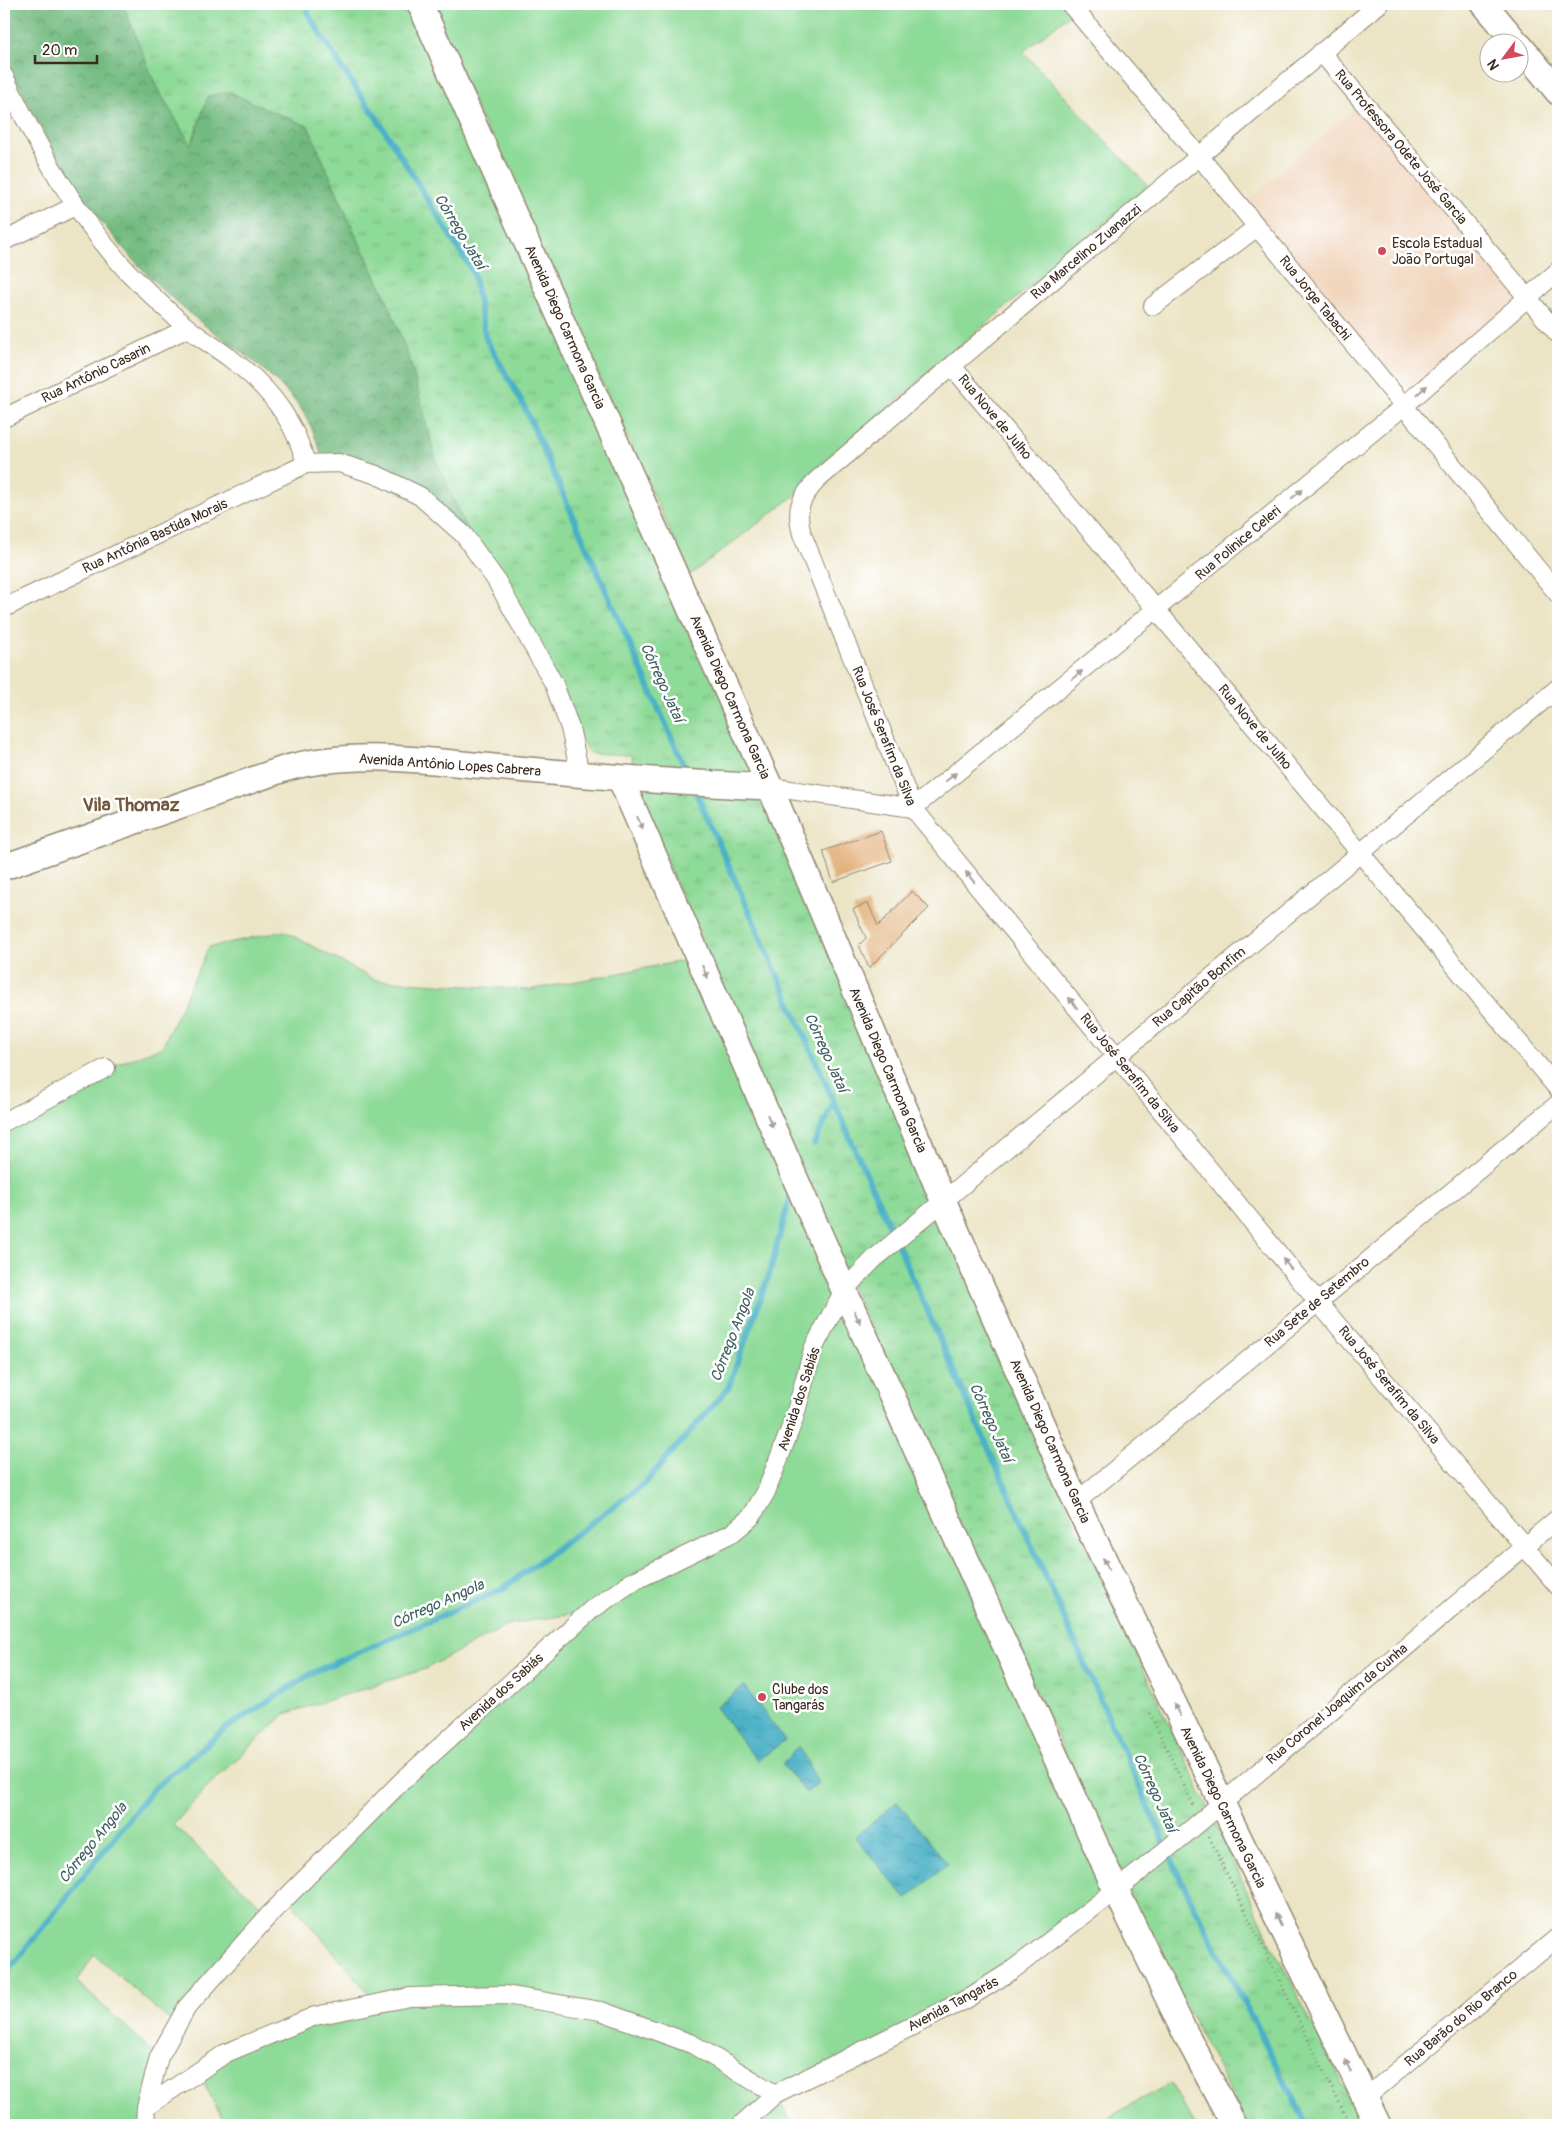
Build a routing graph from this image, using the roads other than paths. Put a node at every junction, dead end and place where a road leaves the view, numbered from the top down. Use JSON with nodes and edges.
{"nodes":[{"id":1,"x":420,"y":4,"type":"edge"},
{"id":2,"x":1070,"y":4,"type":"edge"},
{"id":3,"x":1379,"y":4,"type":"edge"},
{"id":4,"x":1484,"y":4,"type":"edge"},
{"id":5,"x":1508,"y":32,"type":"edge"},
{"id":6,"x":1321,"y":52,"type":"junction"},
{"id":7,"x":1530,"y":58,"type":"edge"},
{"id":8,"x":4,"y":76,"type":"edge"},
{"id":9,"x":1558,"y":92,"type":"edge"},
{"id":10,"x":1199,"y":156,"type":"junction"},
{"id":11,"x":75,"y":206,"type":"junction"},
{"id":12,"x":1257,"y":226,"type":"junction"},
{"id":13,"x":4,"y":242,"type":"edge"},
{"id":14,"x":1558,"y":271,"type":"edge"},
{"id":15,"x":1527,"y":298,"type":"junction"},
{"id":16,"x":1153,"y":306,"type":"dead end"},
{"id":17,"x":188,"y":328,"type":"junction"},
{"id":18,"x":1558,"y":334,"type":"edge"},
{"id":19,"x":952,"y":366,"type":"junction"},
{"id":20,"x":1404,"y":406,"type":"junction"},
{"id":21,"x":4,"y":418,"type":"edge"},
{"id":22,"x":306,"y":464,"type":"junction"},
{"id":23,"x":799,"y":505,"type":"joint"},
{"id":24,"x":1558,"y":594,"type":"edge"},
{"id":25,"x":4,"y":608,"type":"edge"},
{"id":26,"x":1156,"y":611,"type":"junction"},
{"id":27,"x":1558,"y":688,"type":"edge"},
{"id":28,"x":580,"y":774,"type":"junction"},
{"id":29,"x":631,"y":779,"type":"junction"},
{"id":30,"x":761,"y":787,"type":"junction"},
{"id":31,"x":913,"y":808,"type":"junction"},
{"id":32,"x":1360,"y":851,"type":"junction"},
{"id":33,"x":4,"y":867,"type":"edge"},
{"id":34,"x":1117,"y":1056,"type":"junction"},
{"id":35,"x":106,"y":1068,"type":"dead end"},
{"id":36,"x":1558,"y":1089,"type":"edge"},
{"id":37,"x":1558,"y":1104,"type":"edge"},
{"id":38,"x":4,"y":1122,"type":"edge"},
{"id":39,"x":943,"y":1200,"type":"junction"},
{"id":40,"x":844,"y":1290,"type":"junction"},
{"id":41,"x":1318,"y":1302,"type":"junction"},
{"id":42,"x":1076,"y":1502,"type":"junction"},
{"id":43,"x":1558,"y":1518,"type":"edge"},
{"id":44,"x":1525,"y":1545,"type":"junction"},
{"id":45,"x":1558,"y":1586,"type":"edge"},
{"id":46,"x":1222,"y":1803,"type":"junction"},
{"id":47,"x":1116,"y":1890,"type":"junction"},
{"id":48,"x":1558,"y":1937,"type":"edge"},
{"id":49,"x":775,"y":2094,"type":"junction"},
{"id":50,"x":1364,"y":2099,"type":"junction"},
{"id":51,"x":146,"y":2107,"type":"junction"},
{"id":52,"x":145,"y":2125,"type":"edge"},
{"id":53,"x":741,"y":2125,"type":"edge"},
{"id":54,"x":1234,"y":2125,"type":"edge"},
{"id":55,"x":1378,"y":2125,"type":"edge"}],
"edges":[{"from":1,"to":30,"type":"main road","name":"Avenida Diego Carmona Garcia"},
{"from":2,"to":10,"type":"street","name":"Rua Jorge Tabachi"},
{"from":3,"to":6,"type":"street","name":"Rua Marcelino Zuanazzi"},
{"from":4,"to":5,"type":"main road"},
{"from":6,"to":10,"type":"street","name":"Rua Marcelino Zuanazzi"},
{"from":6,"to":15,"type":"street","name":"Rua Professora Odete José Garcia"},
{"from":7,"to":9,"type":"main road"},
{"from":8,"to":11,"type":"street"},
{"from":10,"to":12,"type":"street","name":"Rua Jorge Tabachi"},
{"from":10,"to":19,"type":"street","name":"Rua Marcelino Zuanazzi"},
{"from":11,"to":13,"type":"street"},
{"from":11,"to":17,"type":"street"},
{"from":12,"to":16,"type":"street"},
{"from":12,"to":20,"type":"street","name":"Rua Jorge Tabachi"},
{"from":14,"to":15,"type":"street","name":"Rua Polinice Celeri"},
{"from":15,"to":18,"type":"street","name":"Rua Professora Odete José Garcia"},
{"from":20,"to":15,"type":"street","name":"Rua Polinice Celeri","one_way":true},
{"from":17,"to":21,"type":"street","name":"Rua Antônio Casarin"},
{"from":17,"to":22,"type":"street"},
{"from":19,"to":23,"type":"street","name":"Rua Marcelino Zuanazzi"},
{"from":19,"to":26,"type":"street","name":"Rua Nove de Julho"},
{"from":20,"to":24,"type":"street","name":"Rua Jorge Tabachi"},
{"from":26,"to":20,"type":"street","name":"Rua Polinice Celeri","one_way":true},
{"from":22,"to":25,"type":"street","name":"Rua Antônia Bastida Morais"},
{"from":22,"to":28,"type":"street"},
{"from":23,"to":31,"type":"street","name":"Rua José Serafim da Silva"},
{"from":31,"to":26,"type":"street","name":"Rua Polinice Celeri","one_way":true},
{"from":26,"to":32,"type":"street","name":"Rua Nove de Julho"},
{"from":27,"to":32,"type":"street","name":"Rua Capitão Bonfim"},
{"from":28,"to":29,"type":"main road","name":"Avenida Antônio Lopes Cabrera"},
{"from":28,"to":33,"type":"main road","name":"Avenida Antônio Lopes Cabrera"},
{"from":29,"to":30,"type":"main road","name":"Avenida Antônio Lopes Cabrera"},
{"from":29,"to":40,"type":"main road","one_way":true},
{"from":30,"to":31,"type":"street","name":"Avenida Antônio Lopes Cabrera"},
{"from":30,"to":39,"type":"main road","name":"Avenida Diego Carmona Garcia"},
{"from":34,"to":31,"type":"street","name":"Rua José Serafim da Silva","one_way":true},
{"from":32,"to":34,"type":"street","name":"Rua Capitão Bonfim"},
{"from":32,"to":36,"type":"street","name":"Rua Nove de Julho"},
{"from":34,"to":39,"type":"street","name":"Rua Capitão Bonfim"},
{"from":41,"to":34,"type":"street","name":"Rua José Serafim da Silva","one_way":true},
{"from":35,"to":38,"type":"street"},
{"from":37,"to":41,"type":"street","name":"Rua Sete de Setembro"},
{"from":39,"to":40,"type":"street","name":"Rua Capitão Bonfim"},
{"from":39,"to":42,"type":"main road","name":"Avenida Diego Carmona Garcia"},
{"from":40,"to":47,"type":"main road","one_way":true},
{"from":40,"to":51,"type":"street","name":"Avenida dos Sabiás"},
{"from":41,"to":42,"type":"street","name":"Rua Sete de Setembro"},
{"from":41,"to":44,"type":"street","name":"Rua José Serafim da Silva"},
{"from":46,"to":42,"type":"main road","name":"Avenida Diego Carmona Garcia","one_way":true},
{"from":43,"to":44,"type":"street","name":"Rua Coronel Joaquim da Cunha"},
{"from":44,"to":45,"type":"street","name":"Rua José Serafim da Silva"},
{"from":44,"to":46,"type":"street","name":"Rua Coronel Joaquim da Cunha"},
{"from":46,"to":47,"type":"street","name":"Rua Coronel Joaquim da Cunha"},
{"from":50,"to":46,"type":"main road","name":"Avenida Diego Carmona Garcia","one_way":true},
{"from":47,"to":49,"type":"street","name":"Avenida Tangarás"},
{"from":47,"to":54,"type":"main road"},
{"from":48,"to":50,"type":"street","name":"Rua Barão do Rio Branco"},
{"from":49,"to":51,"type":"street"},
{"from":49,"to":53,"type":"street","name":"Avenida Tangarás"},
{"from":50,"to":55,"type":"main road","name":"Avenida Diego Carmona Garcia"},
{"from":51,"to":52,"type":"street","name":"Avenida dos Sabiás"}]}
